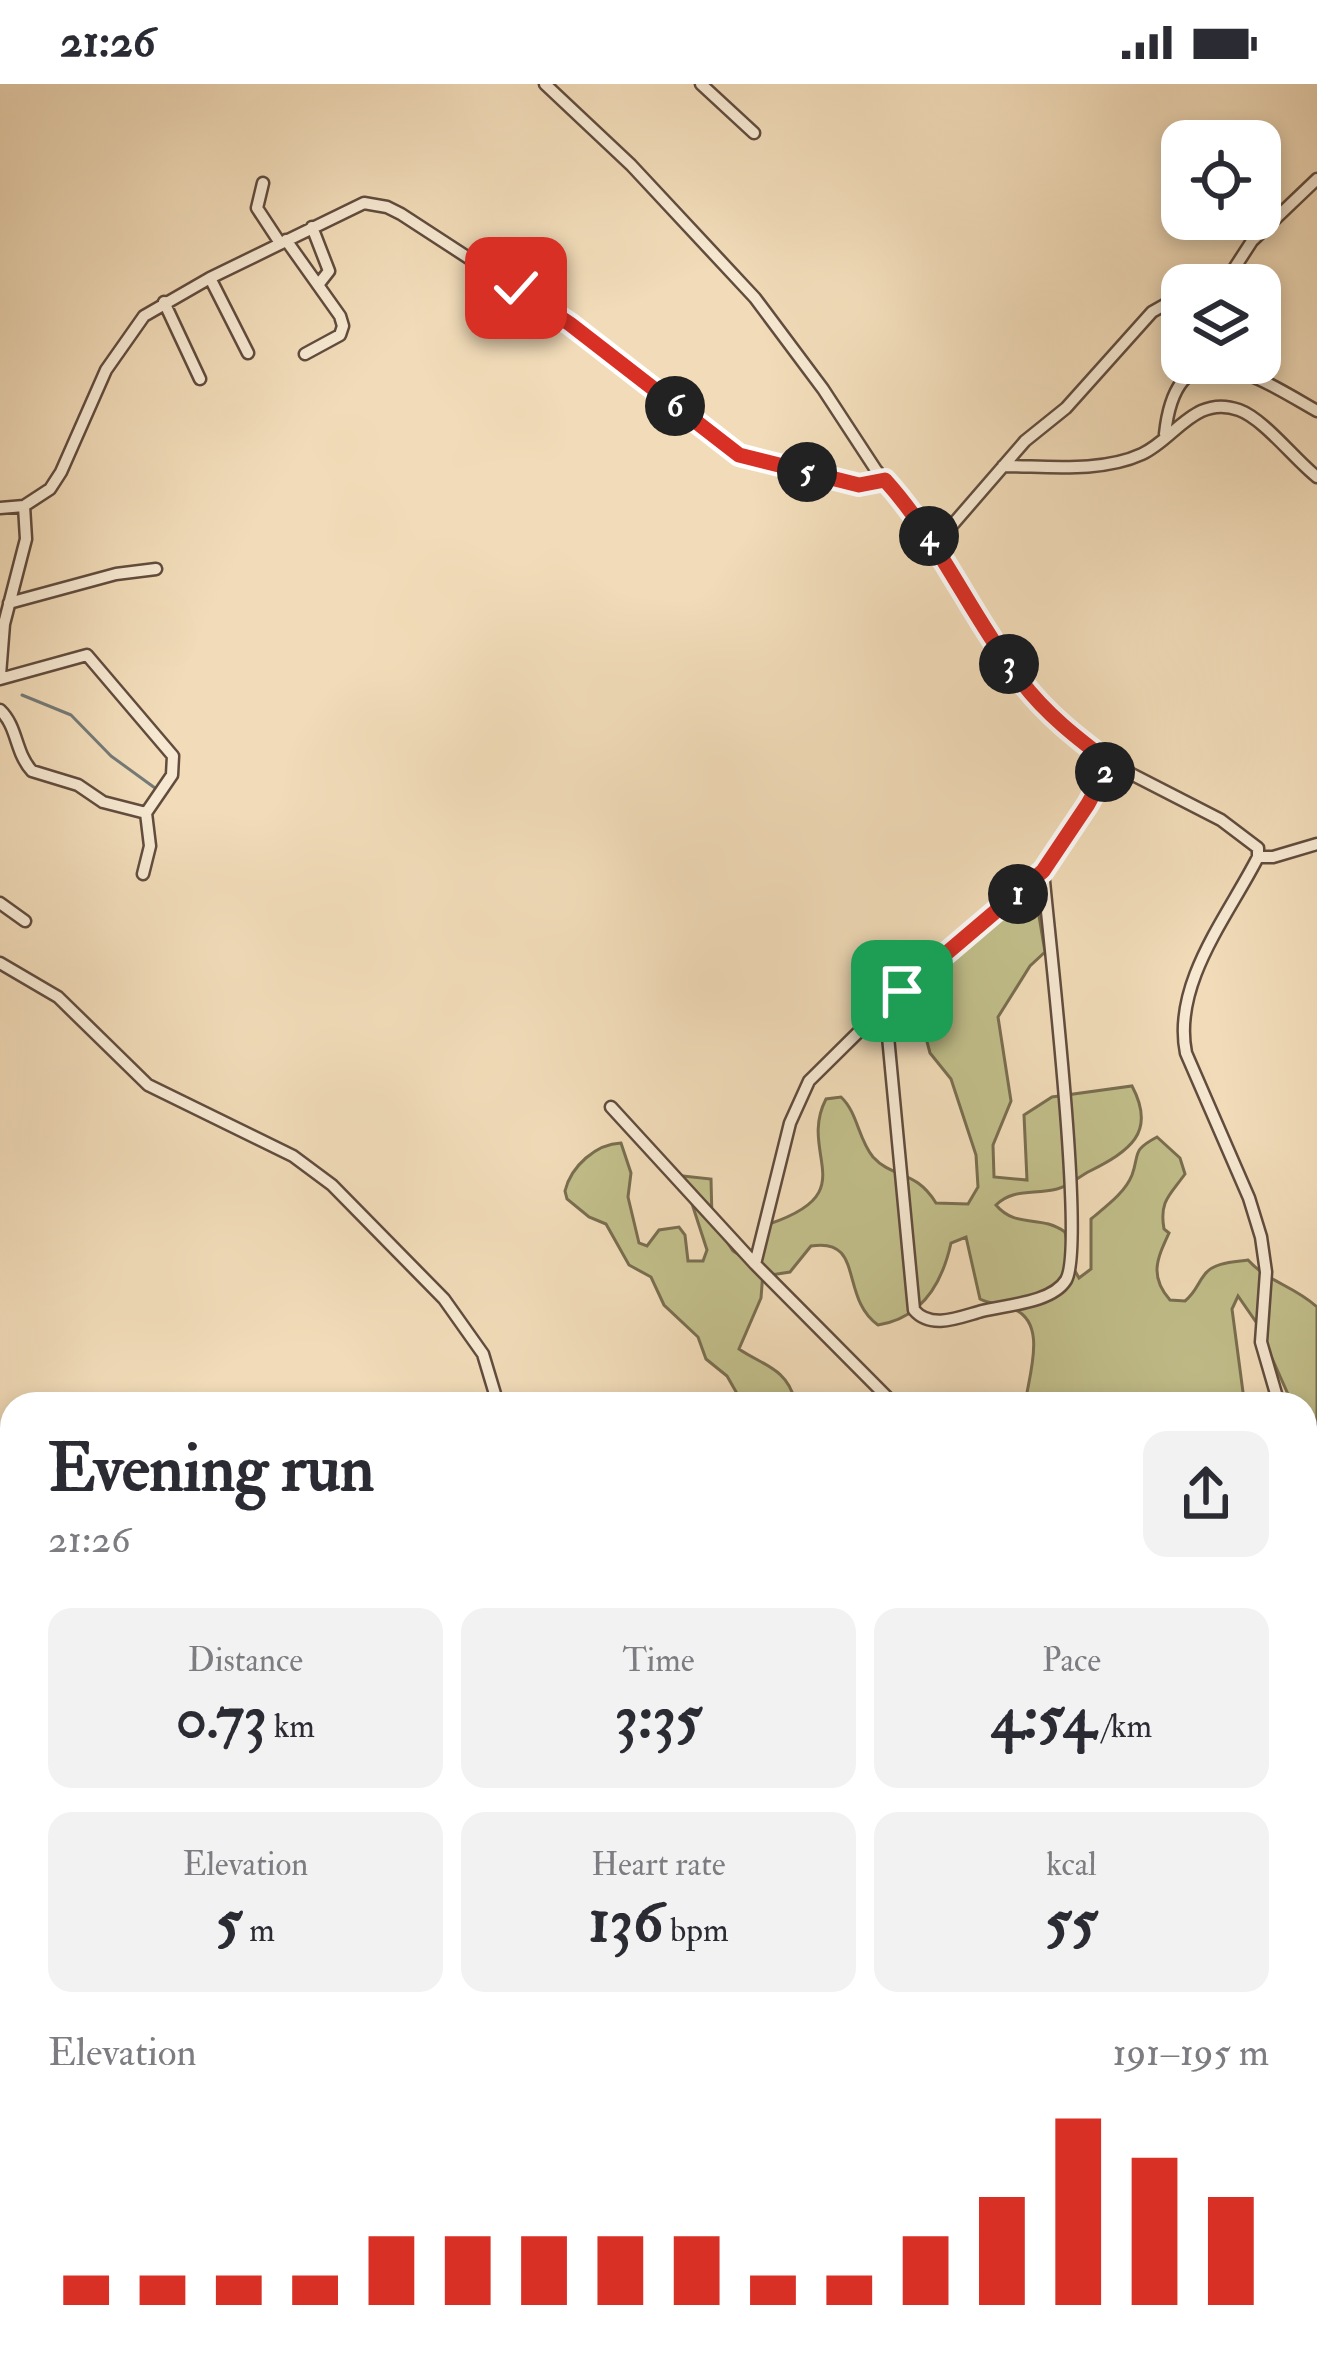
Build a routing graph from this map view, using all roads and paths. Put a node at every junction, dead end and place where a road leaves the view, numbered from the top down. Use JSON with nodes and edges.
{"nodes":[{"id":1,"x":545,"y":84,"type":"edge"},
{"id":2,"x":556,"y":84,"type":"edge"},
{"id":3,"x":701,"y":84,"type":"edge"},
{"id":4,"x":560,"y":102,"type":"junction"},
{"id":5,"x":754,"y":133,"type":"dead end"},
{"id":6,"x":1317,"y":179,"type":"edge"},
{"id":7,"x":263,"y":183,"type":"dead end"},
{"id":8,"x":312,"y":227,"type":"junction"},
{"id":9,"x":283,"y":241,"type":"junction"},
{"id":10,"x":1237,"y":264,"type":"edge"},
{"id":11,"x":210,"y":278,"type":"junction"},
{"id":12,"x":318,"y":285,"type":"junction"},
{"id":13,"x":164,"y":302,"type":"junction"},
{"id":14,"x":1161,"y":307,"type":"edge"},
{"id":15,"x":248,"y":353,"type":"dead end"},
{"id":16,"x":305,"y":354,"type":"dead end"},
{"id":17,"x":200,"y":380,"type":"dead end"},
{"id":18,"x":1317,"y":411,"type":"edge"},
{"id":19,"x":1165,"y":434,"type":"junction"},
{"id":20,"x":1003,"y":466,"type":"junction"},
{"id":21,"x":880,"y":475,"type":"junction"},
{"id":22,"x":1317,"y":477,"type":"edge"},
{"id":23,"x":24,"y":506,"type":"junction"},
{"id":24,"x":0,"y":508,"type":"edge"},
{"id":25,"x":935,"y":545,"type":"junction"},
{"id":26,"x":156,"y":569,"type":"dead end"},
{"id":27,"x":9,"y":603,"type":"junction"},
{"id":28,"x":0,"y":677,"type":"edge"},
{"id":29,"x":0,"y":710,"type":"edge"},
{"id":30,"x":1110,"y":763,"type":"junction"},
{"id":31,"x":146,"y":813,"type":"junction"},
{"id":32,"x":1317,"y":844,"type":"edge"},
{"id":33,"x":1258,"y":856,"type":"junction"},
{"id":34,"x":1043,"y":871,"type":"junction"},
{"id":35,"x":143,"y":874,"type":"dead end"},
{"id":36,"x":1016,"y":895,"type":"junction"},
{"id":37,"x":0,"y":903,"type":"edge"},
{"id":38,"x":1046,"y":907,"type":"junction"},
{"id":39,"x":25,"y":921,"type":"dead end"},
{"id":40,"x":0,"y":963,"type":"edge"},
{"id":41,"x":885,"y":1005,"type":"junction"},
{"id":42,"x":611,"y":1107,"type":"dead end"},
{"id":43,"x":754,"y":1264,"type":"junction"},
{"id":44,"x":494,"y":1392,"type":"edge"},
{"id":45,"x":882,"y":1392,"type":"edge"},
{"id":46,"x":1276,"y":1392,"type":"edge"},
{"id":47,"x":0,"y":1846,"type":"edge"},
{"id":48,"x":0,"y":1872,"type":"edge"}],
"edges":[{"from":1,"to":4,"type":"street"},
{"from":2,"to":4,"type":"street"},
{"from":3,"to":5,"type":"street"},
{"from":4,"to":21,"type":"street"},
{"from":6,"to":10,"type":"street"},
{"from":7,"to":9,"type":"street"},
{"from":8,"to":9,"type":"street"},
{"from":8,"to":12,"type":"street"},
{"from":8,"to":21,"type":"street"},
{"from":9,"to":11,"type":"street"},
{"from":9,"to":12,"type":"street"},
{"from":11,"to":13,"type":"street"},
{"from":11,"to":15,"type":"street"},
{"from":12,"to":16,"type":"street"},
{"from":13,"to":17,"type":"street"},
{"from":13,"to":23,"type":"street"},
{"from":14,"to":20,"type":"street"},
{"from":18,"to":19,"type":"street"},
{"from":19,"to":20,"type":"street"},
{"from":19,"to":22,"type":"street"},
{"from":20,"to":25,"type":"street"},
{"from":21,"to":25,"type":"street"},
{"from":23,"to":24,"type":"street"},
{"from":23,"to":27,"type":"street"},
{"from":25,"to":30,"type":"street"},
{"from":26,"to":27,"type":"street"},
{"from":27,"to":28,"type":"street"},
{"from":28,"to":31,"type":"street"},
{"from":29,"to":31,"type":"street"},
{"from":30,"to":33,"type":"street"},
{"from":30,"to":34,"type":"street"},
{"from":31,"to":35,"type":"street"},
{"from":32,"to":33,"type":"street"},
{"from":33,"to":46,"type":"street"},
{"from":34,"to":36,"type":"street"},
{"from":34,"to":38,"type":"street"},
{"from":36,"to":38,"type":"street"},
{"from":36,"to":41,"type":"street"},
{"from":37,"to":39,"type":"street"},
{"from":38,"to":41,"type":"street"},
{"from":40,"to":44,"type":"street"},
{"from":41,"to":43,"type":"street"},
{"from":42,"to":43,"type":"street"},
{"from":43,"to":45,"type":"street"},
{"from":47,"to":48,"type":"street"}]}
